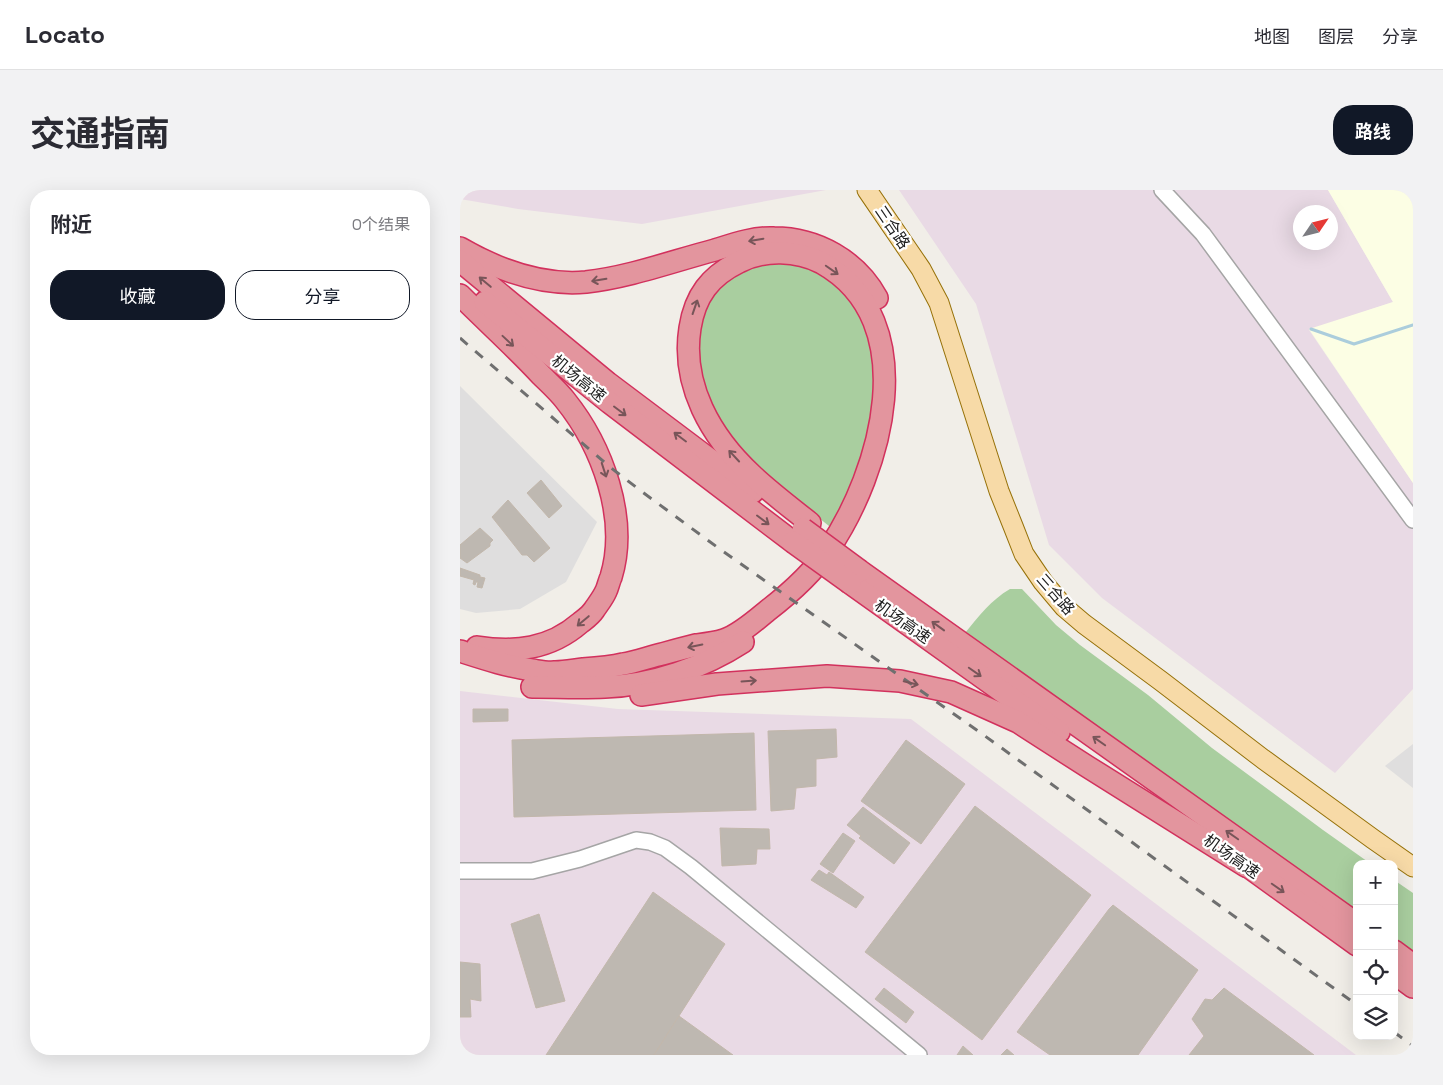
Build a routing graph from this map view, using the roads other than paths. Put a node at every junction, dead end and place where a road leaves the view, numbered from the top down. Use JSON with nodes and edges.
{"nodes":[{"id":1,"x":854,"y":190,"type":"edge"},
{"id":2,"x":867,"y":190,"type":"edge"},
{"id":3,"x":1162,"y":190,"type":"edge"},
{"id":4,"x":460,"y":248,"type":"edge"},
{"id":5,"x":460,"y":261,"type":"edge"},
{"id":6,"x":460,"y":281,"type":"edge"},
{"id":7,"x":460,"y":295,"type":"edge"},
{"id":8,"x":1413,"y":520,"type":"edge"},
{"id":9,"x":802,"y":532,"type":"junction"},
{"id":10,"x":855,"y":577,"type":"junction"},
{"id":11,"x":460,"y":645,"type":"edge"},
{"id":12,"x":460,"y":651,"type":"edge"},
{"id":13,"x":460,"y":665,"type":"edge"},
{"id":14,"x":532,"y":686,"type":"junction"},
{"id":15,"x":1386,"y":860,"type":"edge"},
{"id":16,"x":1246,"y":866,"type":"junction"},
{"id":17,"x":1413,"y":867,"type":"edge"},
{"id":18,"x":1398,"y":868,"type":"edge"},
{"id":19,"x":460,"y":871,"type":"edge"},
{"id":20,"x":1413,"y":879,"type":"edge"},
{"id":21,"x":1353,"y":921,"type":"edge"},
{"id":22,"x":1353,"y":943,"type":"edge"},
{"id":23,"x":1398,"y":954,"type":"edge"},
{"id":24,"x":1413,"y":965,"type":"edge"},
{"id":25,"x":1398,"y":976,"type":"edge"},
{"id":26,"x":1413,"y":987,"type":"edge"},
{"id":27,"x":919,"y":1055,"type":"edge"}],
"edges":[{"from":1,"to":15,"type":"main road","name":"三合路"},
{"from":2,"to":17,"type":"main road","name":"三合路"},
{"from":3,"to":8,"type":"street"},
{"from":14,"to":4,"type":"highway","one_way":true},
{"from":9,"to":5,"type":"highway","name":"机场高速","one_way":true},
{"from":6,"to":9,"type":"highway","name":"机场高速","one_way":true},
{"from":7,"to":11,"type":"highway","one_way":true},
{"from":9,"to":10,"type":"highway","name":"机场高速","bridge":true},
{"from":9,"to":12,"type":"highway","one_way":true},
{"from":10,"to":16,"type":"highway","name":"机场高速","one_way":true},
{"from":21,"to":10,"type":"highway","name":"机场高速","one_way":true},
{"from":13,"to":14,"type":"highway"},
{"from":14,"to":16,"type":"highway","one_way":true},
{"from":16,"to":22,"type":"highway","name":"机场高速","one_way":true},
{"from":18,"to":20,"type":"main road","name":"三合路"},
{"from":19,"to":27,"type":"street"},
{"from":23,"to":24,"type":"highway"},
{"from":25,"to":26,"type":"highway"}]}
